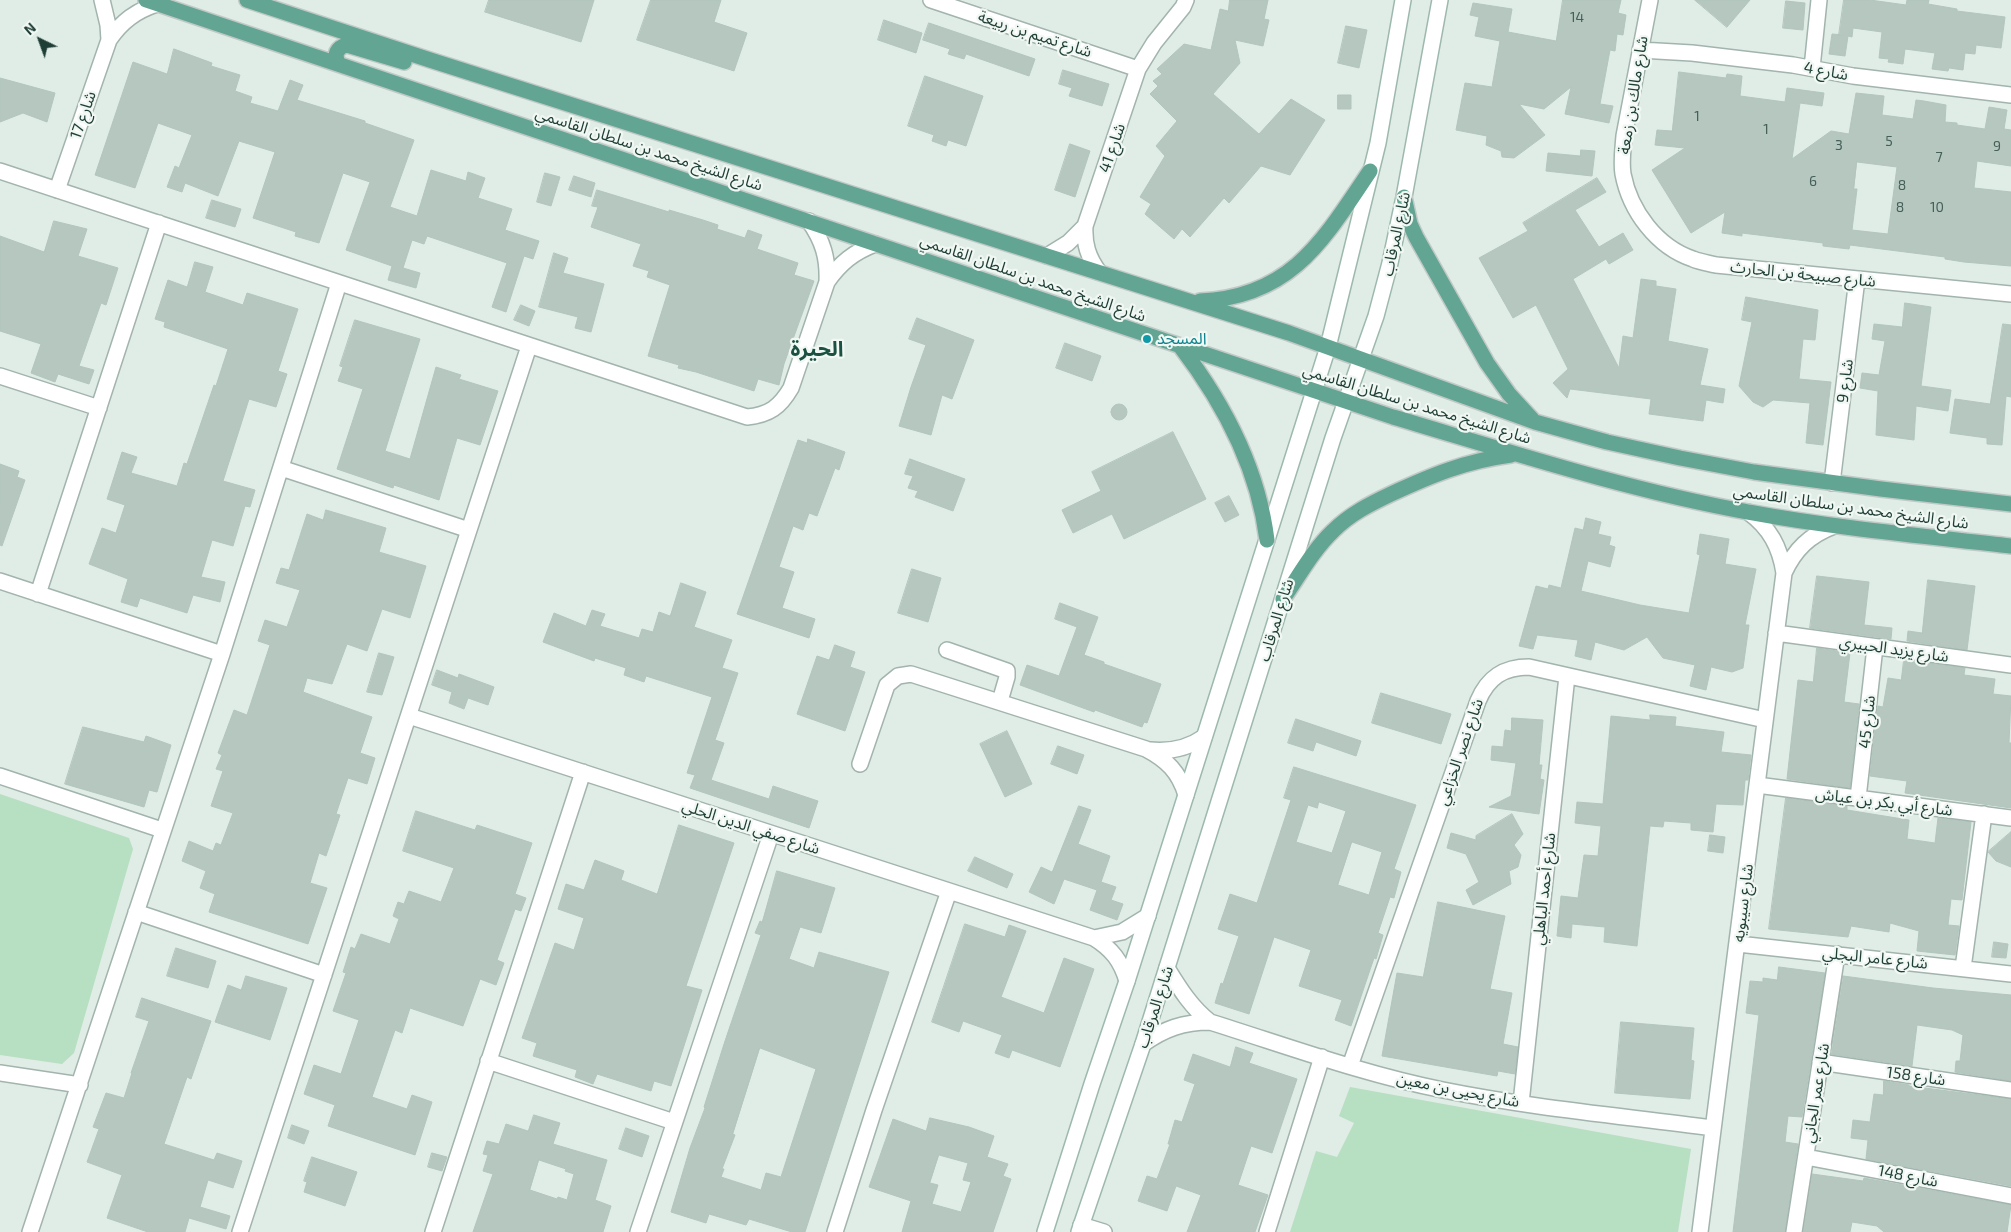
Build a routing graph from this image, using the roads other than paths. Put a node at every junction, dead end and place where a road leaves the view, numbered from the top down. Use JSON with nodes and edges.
{"nodes":[{"id":1,"x":102,"y":0,"type":"edge"},
{"id":2,"x":247,"y":0,"type":"edge"},
{"id":3,"x":931,"y":0,"type":"edge"},
{"id":4,"x":1186,"y":0,"type":"edge"},
{"id":5,"x":1403,"y":0,"type":"edge"},
{"id":6,"x":1440,"y":0,"type":"edge"},
{"id":7,"x":1650,"y":0,"type":"edge"},
{"id":8,"x":1819,"y":0,"type":"edge"},
{"id":9,"x":152,"y":2,"type":"edge"},
{"id":10,"x":109,"y":40,"type":"junction"},
{"id":11,"x":1640,"y":50,"type":"junction"},
{"id":12,"x":430,"y":60,"type":"junction"},
{"id":13,"x":339,"y":64,"type":"junction"},
{"id":14,"x":1812,"y":68,"type":"junction"},
{"id":15,"x":1138,"y":69,"type":"junction"},
{"id":16,"x":2011,"y":94,"type":"edge"},
{"id":17,"x":0,"y":171,"type":"edge"},
{"id":18,"x":1370,"y":171,"type":"junction"},
{"id":19,"x":57,"y":190,"type":"junction"},
{"id":20,"x":1627,"y":191,"type":"joint"},
{"id":21,"x":1404,"y":197,"type":"junction"},
{"id":22,"x":809,"y":221,"type":"junction"},
{"id":23,"x":159,"y":224,"type":"junction"},
{"id":24,"x":1085,"y":226,"type":"junction"},
{"id":25,"x":875,"y":244,"type":"junction"},
{"id":26,"x":1047,"y":256,"type":"junction"},
{"id":27,"x":1098,"y":272,"type":"junction"},
{"id":28,"x":1857,"y":279,"type":"junction"},
{"id":29,"x":828,"y":282,"type":"junction"},
{"id":30,"x":339,"y":283,"type":"junction"},
{"id":31,"x":2011,"y":294,"type":"edge"},
{"id":32,"x":1189,"y":301,"type":"junction"},
{"id":33,"x":529,"y":346,"type":"junction"},
{"id":34,"x":1180,"y":346,"type":"junction"},
{"id":35,"x":1328,"y":347,"type":"junction"},
{"id":36,"x":1361,"y":359,"type":"junction"},
{"id":37,"x":0,"y":376,"type":"edge"},
{"id":38,"x":1314,"y":390,"type":"junction"},
{"id":39,"x":1346,"y":401,"type":"junction"},
{"id":40,"x":98,"y":408,"type":"junction"},
{"id":41,"x":1535,"y":422,"type":"junction"},
{"id":42,"x":1517,"y":454,"type":"junction"},
{"id":43,"x":281,"y":468,"type":"junction"},
{"id":44,"x":1832,"y":483,"type":"junction"},
{"id":45,"x":2011,"y":504,"type":"edge"},
{"id":46,"x":1748,"y":512,"type":"junction"},
{"id":47,"x":1834,"y":526,"type":"junction"},
{"id":48,"x":469,"y":530,"type":"junction"},
{"id":49,"x":1267,"y":540,"type":"junction"},
{"id":50,"x":2011,"y":546,"type":"edge"},
{"id":51,"x":1784,"y":573,"type":"junction"},
{"id":52,"x":0,"y":581,"type":"edge"},
{"id":53,"x":38,"y":594,"type":"junction"},
{"id":54,"x":1283,"y":599,"type":"junction"},
{"id":55,"x":1776,"y":633,"type":"junction"},
{"id":56,"x":1875,"y":647,"type":"junction"},
{"id":57,"x":947,"y":650,"type":"dead end"},
{"id":58,"x":222,"y":654,"type":"junction"},
{"id":59,"x":2011,"y":665,"type":"edge"},
{"id":60,"x":1567,"y":676,"type":"junction"},
{"id":61,"x":1000,"y":701,"type":"junction"},
{"id":62,"x":408,"y":716,"type":"junction"},
{"id":63,"x":1765,"y":720,"type":"junction"},
{"id":64,"x":1204,"y":738,"type":"junction"},
{"id":65,"x":1146,"y":749,"type":"junction"},
{"id":66,"x":860,"y":764,"type":"dead end"},
{"id":67,"x":583,"y":772,"type":"junction"},
{"id":68,"x":0,"y":776,"type":"edge"},
{"id":69,"x":1758,"y":785,"type":"junction"},
{"id":70,"x":1186,"y":795,"type":"junction"},
{"id":71,"x":1858,"y":798,"type":"junction"},
{"id":72,"x":1984,"y":814,"type":"junction"},
{"id":73,"x":2011,"y":818,"type":"edge"},
{"id":74,"x":162,"y":830,"type":"junction"},
{"id":75,"x":771,"y":834,"type":"junction"},
{"id":76,"x":949,"y":891,"type":"junction"},
{"id":77,"x":136,"y":912,"type":"junction"},
{"id":78,"x":1148,"y":916,"type":"junction"},
{"id":79,"x":1094,"y":938,"type":"junction"},
{"id":80,"x":1738,"y":944,"type":"junction"},
{"id":81,"x":1837,"y":954,"type":"junction"},
{"id":82,"x":1167,"y":968,"type":"junction"},
{"id":83,"x":1963,"y":968,"type":"junction"},
{"id":84,"x":2011,"y":974,"type":"edge"},
{"id":85,"x":324,"y":975,"type":"junction"},
{"id":86,"x":1128,"y":981,"type":"junction"},
{"id":87,"x":1210,"y":1022,"type":"junction"},
{"id":88,"x":1143,"y":1044,"type":"junction"},
{"id":89,"x":1322,"y":1057,"type":"junction"},
{"id":90,"x":488,"y":1061,"type":"junction"},
{"id":91,"x":1820,"y":1062,"type":"junction"},
{"id":92,"x":1350,"y":1066,"type":"junction"},
{"id":93,"x":0,"y":1073,"type":"edge"},
{"id":94,"x":80,"y":1086,"type":"junction"},
{"id":95,"x":2011,"y":1090,"type":"edge"},
{"id":96,"x":1520,"y":1103,"type":"junction"},
{"id":97,"x":674,"y":1122,"type":"junction"},
{"id":98,"x":1714,"y":1128,"type":"junction"},
{"id":99,"x":1806,"y":1157,"type":"junction"},
{"id":100,"x":2011,"y":1196,"type":"edge"},
{"id":101,"x":1080,"y":1228,"type":"edge"},
{"id":102,"x":30,"y":1232,"type":"edge"},
{"id":103,"x":240,"y":1232,"type":"edge"},
{"id":104,"x":433,"y":1232,"type":"edge"},
{"id":105,"x":638,"y":1232,"type":"edge"},
{"id":106,"x":835,"y":1232,"type":"edge"},
{"id":107,"x":1045,"y":1232,"type":"edge"},
{"id":108,"x":1104,"y":1232,"type":"edge"},
{"id":109,"x":1267,"y":1232,"type":"edge"},
{"id":110,"x":1700,"y":1232,"type":"edge"},
{"id":111,"x":1794,"y":1232,"type":"edge"}],
"edges":[{"from":1,"to":10,"type":"street","name":"شارع 17"},
{"from":2,"to":12,"type":"main road","name":"شارع الشيخ محمد بن سلطان القاسمي"},
{"from":3,"to":15,"type":"street","name":"شارع تميم بن ربيعة"},
{"from":4,"to":15,"type":"street","name":"شارع 41"},
{"from":5,"to":18,"type":"street","name":"شارع المرقاب"},
{"from":6,"to":21,"type":"street","name":"شارع المرقاب"},
{"from":7,"to":11,"type":"street","name":"شارع مالك بن زمعة"},
{"from":8,"to":14,"type":"street"},
{"from":9,"to":10,"type":"street","name":"شارع 17"},
{"from":9,"to":13,"type":"main road","name":"شارع الشيخ محمد بن سلطان القاسمي"},
{"from":10,"to":19,"type":"street","name":"شارع 17"},
{"from":11,"to":14,"type":"street","name":"شارع 4"},
{"from":11,"to":20,"type":"street","name":"شارع مالك بن زمعة"},
{"from":12,"to":13,"type":"main road"},
{"from":12,"to":26,"type":"main road","name":"شارع الشيخ محمد بن سلطان القاسمي"},
{"from":13,"to":22,"type":"main road","name":"شارع الشيخ محمد بن سلطان القاسمي"},
{"from":14,"to":16,"type":"street","name":"شارع 4"},
{"from":15,"to":24,"type":"street","name":"شارع 41"},
{"from":17,"to":19,"type":"street"},
{"from":18,"to":32,"type":"main road"},
{"from":18,"to":35,"type":"street","name":"شارع المرقاب"},
{"from":19,"to":23,"type":"street"},
{"from":20,"to":28,"type":"street","name":"شارع صبيحة بن الحارث"},
{"from":21,"to":36,"type":"street","name":"شارع المرقاب"},
{"from":21,"to":41,"type":"main road"},
{"from":22,"to":25,"type":"main road","name":"شارع الشيخ محمد بن سلطان القاسمي"},
{"from":22,"to":29,"type":"street"},
{"from":23,"to":30,"type":"street"},
{"from":23,"to":40,"type":"street"},
{"from":24,"to":26,"type":"street","name":"شارع 41"},
{"from":24,"to":27,"type":"street","name":"شارع 41"},
{"from":25,"to":29,"type":"street"},
{"from":25,"to":34,"type":"main road","name":"شارع الشيخ محمد بن سلطان القاسمي"},
{"from":26,"to":27,"type":"main road","name":"شارع الشيخ محمد بن سلطان القاسمي"},
{"from":27,"to":32,"type":"main road","name":"شارع الشيخ محمد بن سلطان القاسمي"},
{"from":28,"to":31,"type":"street","name":"شارع صبيحة بن الحارث"},
{"from":28,"to":44,"type":"street","name":"شارع 9"},
{"from":29,"to":33,"type":"street"},
{"from":30,"to":33,"type":"street"},
{"from":30,"to":43,"type":"street"},
{"from":32,"to":35,"type":"main road","name":"شارع الشيخ محمد بن سلطان القاسمي"},
{"from":33,"to":48,"type":"street"},
{"from":34,"to":38,"type":"main road","name":"شارع الشيخ محمد بن سلطان القاسمي"},
{"from":34,"to":49,"type":"main road"},
{"from":35,"to":36,"type":"main road","name":"شارع الشيخ محمد بن سلطان القاسمي"},
{"from":35,"to":38,"type":"street","name":"شارع المرقاب"},
{"from":36,"to":39,"type":"street","name":"شارع المرقاب"},
{"from":36,"to":41,"type":"main road","name":"شارع الشيخ محمد بن سلطان القاسمي"},
{"from":37,"to":40,"type":"street"},
{"from":38,"to":39,"type":"main road","name":"شارع الشيخ محمد بن سلطان القاسمي"},
{"from":38,"to":49,"type":"street","name":"شارع المرقاب"},
{"from":39,"to":42,"type":"main road","name":"شارع الشيخ محمد بن سلطان القاسمي"},
{"from":39,"to":54,"type":"street","name":"شارع المرقاب"},
{"from":40,"to":53,"type":"street"},
{"from":41,"to":44,"type":"main road","name":"شارع الشيخ محمد بن سلطان القاسمي"},
{"from":42,"to":46,"type":"main road","name":"شارع الشيخ محمد بن سلطان القاسمي"},
{"from":42,"to":54,"type":"main road"},
{"from":43,"to":48,"type":"street"},
{"from":43,"to":58,"type":"street"},
{"from":44,"to":45,"type":"main road","name":"شارع الشيخ محمد بن سلطان القاسمي"},
{"from":46,"to":47,"type":"main road","name":"شارع الشيخ محمد بن سلطان القاسمي"},
{"from":46,"to":51,"type":"street","name":"شارع سيبويه"},
{"from":47,"to":50,"type":"main road","name":"شارع الشيخ محمد بن سلطان القاسمي"},
{"from":47,"to":51,"type":"street","name":"شارع سيبويه"},
{"from":48,"to":62,"type":"street"},
{"from":49,"to":64,"type":"street","name":"شارع المرقاب"},
{"from":51,"to":55,"type":"street","name":"شارع سيبويه"},
{"from":52,"to":53,"type":"street"},
{"from":53,"to":58,"type":"street"},
{"from":54,"to":82,"type":"street","name":"شارع المرقاب"},
{"from":55,"to":56,"type":"street","name":"شارع يزيد الحبيري"},
{"from":55,"to":63,"type":"street","name":"شارع سيبويه"},
{"from":56,"to":59,"type":"street","name":"شارع يزيد الحبيري"},
{"from":56,"to":71,"type":"street","name":"شارع 45"},
{"from":57,"to":61,"type":"street"},
{"from":58,"to":74,"type":"street"},
{"from":60,"to":63,"type":"street","name":"شارع نصر الخزاعي"},
{"from":60,"to":92,"type":"street","name":"شارع نصر الخزاعي"},
{"from":60,"to":96,"type":"street","name":"شارع أحمد الباهلي"},
{"from":61,"to":65,"type":"street"},
{"from":61,"to":66,"type":"street"},
{"from":62,"to":67,"type":"street","name":"شارع صفي الدين الحلي"},
{"from":62,"to":85,"type":"street"},
{"from":63,"to":69,"type":"street","name":"شارع سيبويه"},
{"from":64,"to":65,"type":"street"},
{"from":64,"to":70,"type":"street","name":"شارع المرقاب"},
{"from":65,"to":70,"type":"street"},
{"from":67,"to":75,"type":"street","name":"شارع صفي الدين الحلي"},
{"from":67,"to":90,"type":"street"},
{"from":68,"to":74,"type":"street"},
{"from":69,"to":71,"type":"street","name":"شارع أبي بكر بن عياش"},
{"from":69,"to":80,"type":"street","name":"شارع سيبويه"},
{"from":70,"to":78,"type":"street","name":"شارع المرقاب"},
{"from":71,"to":72,"type":"street","name":"شارع أبي بكر بن عياش"},
{"from":72,"to":73,"type":"street","name":"شارع أبي بكر بن عياش"},
{"from":72,"to":83,"type":"street"},
{"from":74,"to":77,"type":"street"},
{"from":75,"to":76,"type":"street","name":"شارع صفي الدين الحلي"},
{"from":75,"to":97,"type":"street"},
{"from":76,"to":79,"type":"street","name":"شارع صفي الدين الحلي"},
{"from":76,"to":106,"type":"street"},
{"from":77,"to":85,"type":"street"},
{"from":77,"to":94,"type":"street"},
{"from":78,"to":79,"type":"street"},
{"from":78,"to":86,"type":"street","name":"شارع المرقاب"},
{"from":79,"to":86,"type":"street","name":"شارع صفي الدين الحلي"},
{"from":80,"to":81,"type":"street","name":"شارع عامر البجلي"},
{"from":80,"to":98,"type":"street","name":"شارع سيبويه"},
{"from":81,"to":83,"type":"street","name":"شارع عامر البجلي"},
{"from":81,"to":91,"type":"street","name":"شارع عمر الجاني"},
{"from":82,"to":87,"type":"street","name":"شارع يحيى بن معين"},
{"from":82,"to":88,"type":"street","name":"شارع المرقاب"},
{"from":83,"to":84,"type":"street","name":"شارع عامر البجلي"},
{"from":85,"to":103,"type":"street"},
{"from":86,"to":107,"type":"street","name":"شارع المرقاب"},
{"from":87,"to":88,"type":"street","name":"شارع يحيى بن معين"},
{"from":87,"to":89,"type":"street","name":"شارع يحيى بن معين"},
{"from":88,"to":101,"type":"street","name":"شارع المرقاب"},
{"from":89,"to":92,"type":"street","name":"شارع يحيى بن معين"},
{"from":89,"to":109,"type":"street"},
{"from":90,"to":97,"type":"street"},
{"from":90,"to":104,"type":"street"},
{"from":91,"to":95,"type":"street","name":"شارع 158"},
{"from":91,"to":99,"type":"street","name":"شارع عمر الجاني"},
{"from":92,"to":96,"type":"street","name":"شارع يحيى بن معين"},
{"from":93,"to":94,"type":"street"},
{"from":94,"to":102,"type":"street"},
{"from":96,"to":98,"type":"street","name":"شارع يحيى بن معين"},
{"from":97,"to":105,"type":"street"},
{"from":98,"to":110,"type":"street","name":"شارع سيبويه"},
{"from":99,"to":100,"type":"street","name":"شارع 148"},
{"from":99,"to":111,"type":"street","name":"شارع عمر الجاني"},
{"from":101,"to":108,"type":"street"}]}
